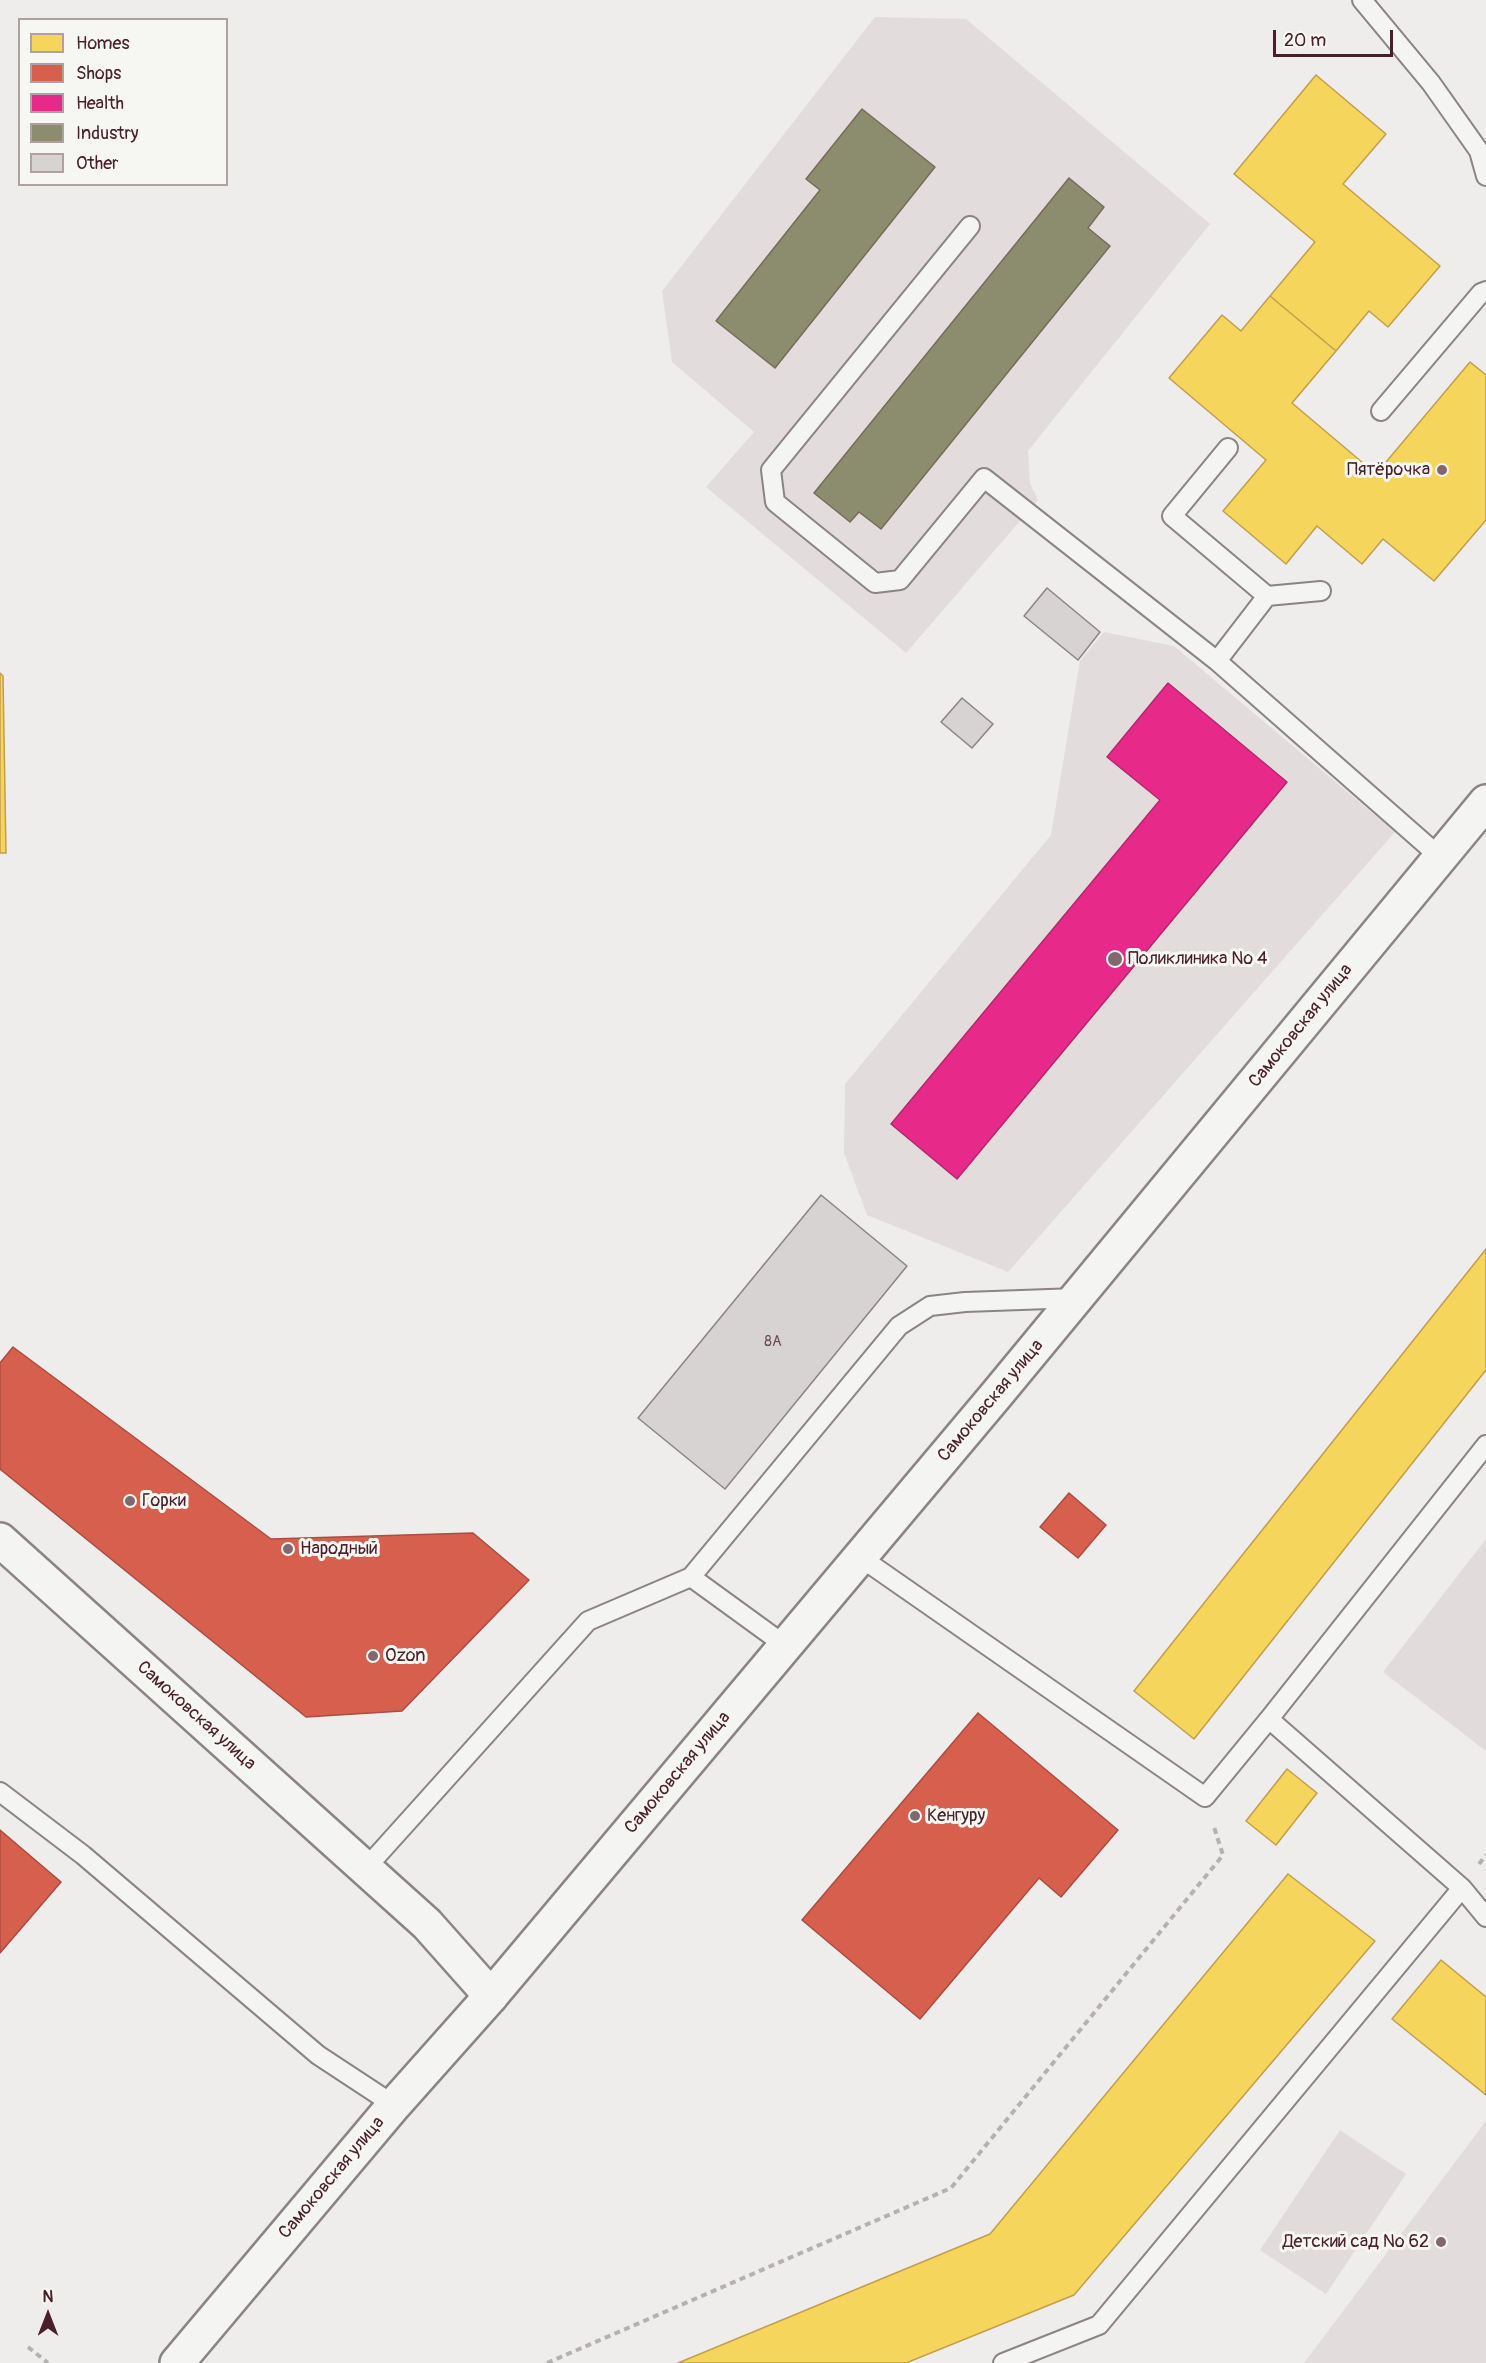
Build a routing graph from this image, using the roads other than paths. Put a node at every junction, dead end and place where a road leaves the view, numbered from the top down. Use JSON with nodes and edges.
{"nodes":[{"id":1,"x":1362,"y":0,"type":"edge"},
{"id":2,"x":1486,"y":176,"type":"edge"},
{"id":3,"x":970,"y":226,"type":"dead end"},
{"id":4,"x":1486,"y":291,"type":"edge"},
{"id":5,"x":1381,"y":411,"type":"dead end"},
{"id":6,"x":1228,"y":448,"type":"dead end"},
{"id":7,"x":1321,"y":591,"type":"dead end"},
{"id":8,"x":1267,"y":596,"type":"junction"},
{"id":9,"x":1217,"y":661,"type":"junction"},
{"id":10,"x":1486,"y":802,"type":"edge"},
{"id":11,"x":1440,"y":857,"type":"junction"},
{"id":12,"x":1077,"y":1298,"type":"junction"},
{"id":13,"x":1486,"y":1445,"type":"edge"},
{"id":14,"x":0,"y":1540,"type":"edge"},
{"id":15,"x":860,"y":1557,"type":"junction"},
{"id":16,"x":691,"y":1577,"type":"junction"},
{"id":17,"x":786,"y":1646,"type":"junction"},
{"id":18,"x":1269,"y":1719,"type":"junction"},
{"id":19,"x":0,"y":1792,"type":"edge"},
{"id":20,"x":366,"y":1868,"type":"junction"},
{"id":21,"x":1462,"y":1888,"type":"junction"},
{"id":22,"x":1486,"y":1917,"type":"edge"},
{"id":23,"x":491,"y":1996,"type":"junction"},
{"id":24,"x":394,"y":2105,"type":"junction"},
{"id":25,"x":177,"y":2363,"type":"edge"},
{"id":26,"x":1003,"y":2363,"type":"edge"}],
"edges":[{"from":1,"to":2,"type":"lane"},
{"from":3,"to":9,"type":"lane"},
{"from":4,"to":5,"type":"lane"},
{"from":6,"to":8,"type":"lane"},
{"from":7,"to":8,"type":"lane"},
{"from":8,"to":9,"type":"lane"},
{"from":9,"to":11,"type":"lane"},
{"from":10,"to":11,"type":"street","name":"Самоковская улица"},
{"from":11,"to":12,"type":"street","name":"Самоковская улица"},
{"from":12,"to":15,"type":"street","name":"Самоковская улица"},
{"from":12,"to":16,"type":"lane"},
{"from":13,"to":18,"type":"lane"},
{"from":14,"to":20,"type":"street","name":"Самоковская улица"},
{"from":15,"to":17,"type":"street","name":"Самоковская улица"},
{"from":15,"to":18,"type":"lane"},
{"from":16,"to":17,"type":"lane"},
{"from":16,"to":20,"type":"lane"},
{"from":17,"to":23,"type":"street","name":"Самоковская улица"},
{"from":18,"to":21,"type":"lane"},
{"from":19,"to":24,"type":"lane"},
{"from":20,"to":23,"type":"street","name":"Самоковская улица"},
{"from":21,"to":22,"type":"lane"},
{"from":21,"to":26,"type":"lane"},
{"from":23,"to":24,"type":"street","name":"Самоковская улица"},
{"from":24,"to":25,"type":"street","name":"Самоковская улица"}]}
